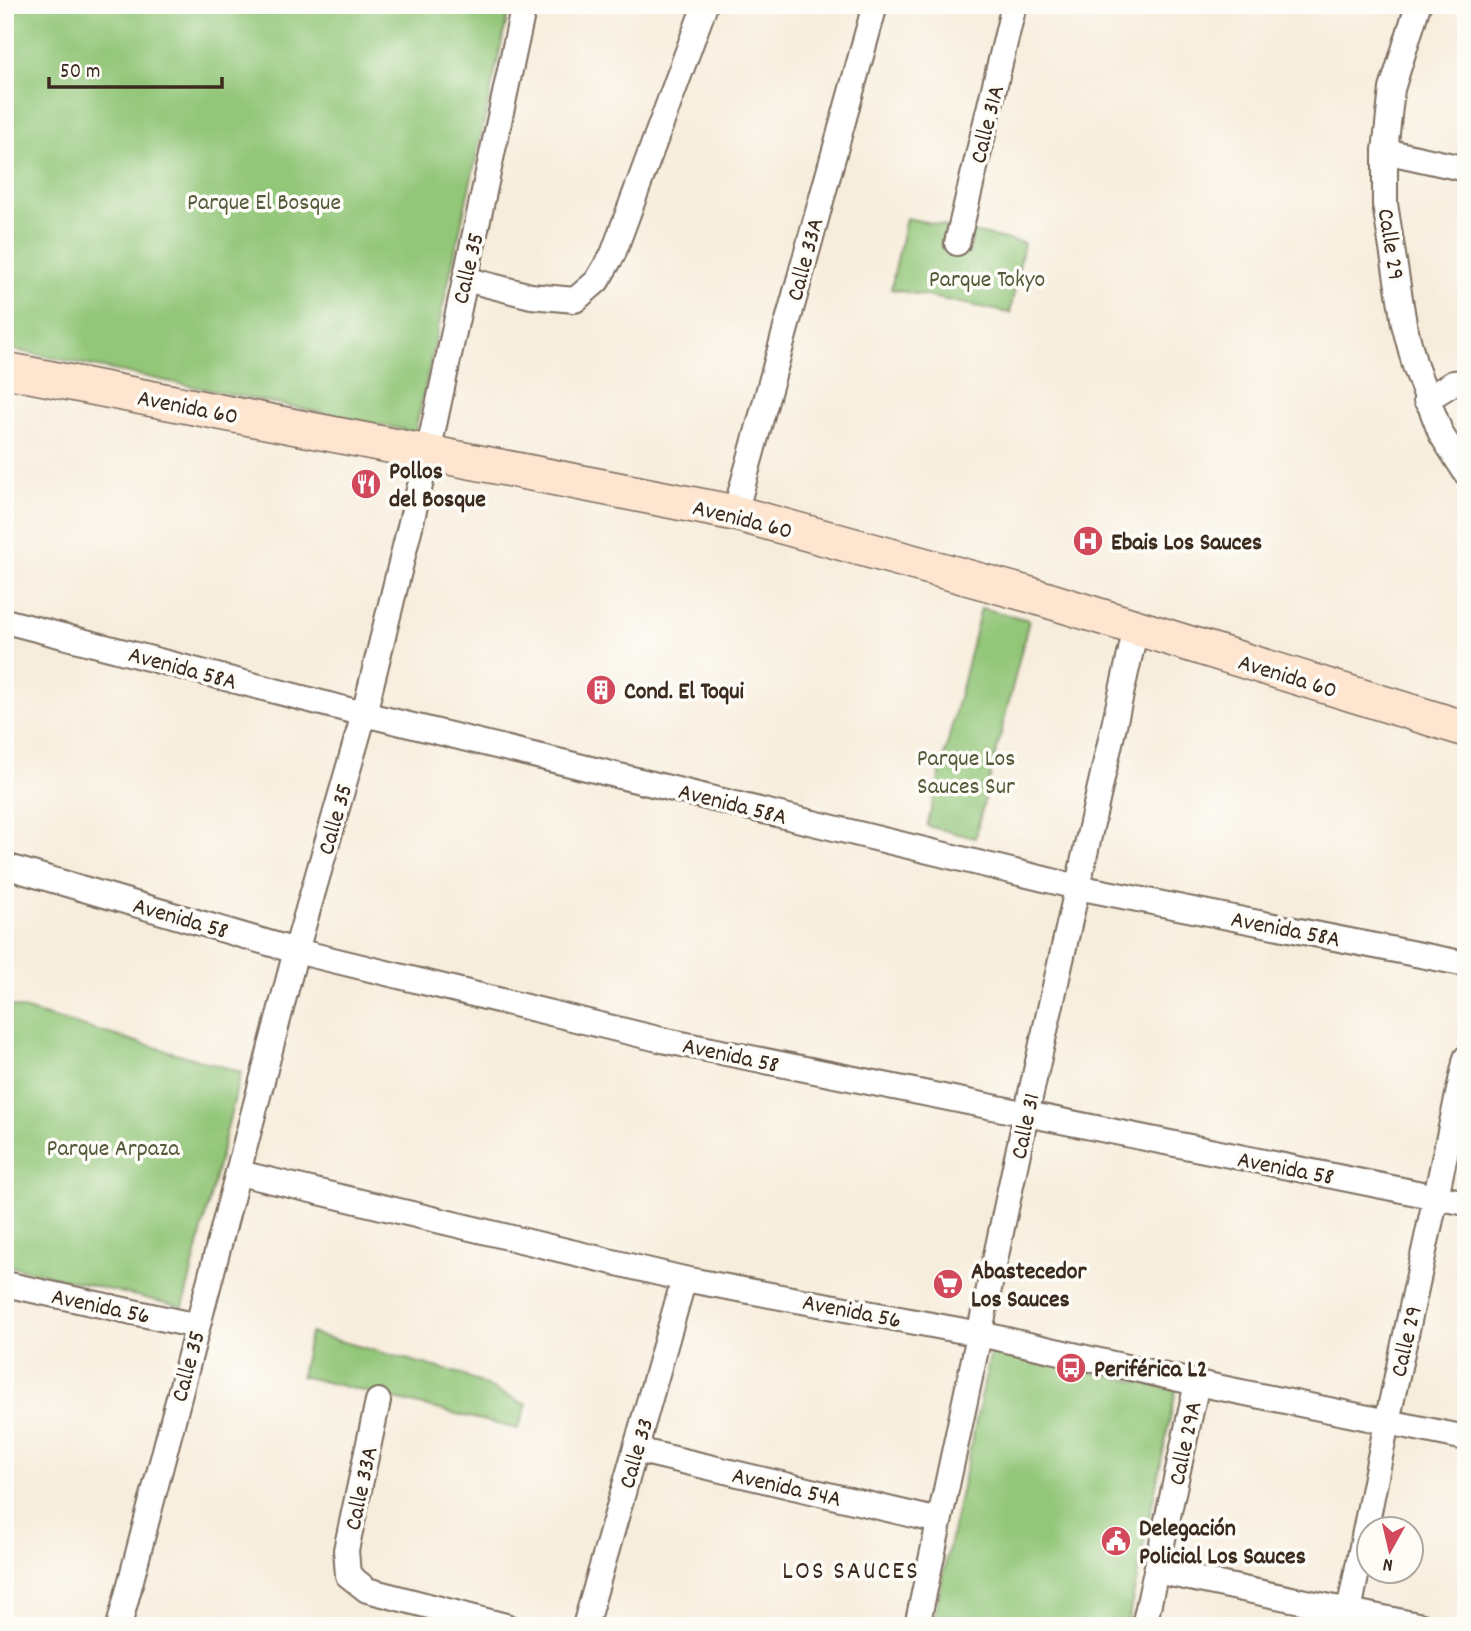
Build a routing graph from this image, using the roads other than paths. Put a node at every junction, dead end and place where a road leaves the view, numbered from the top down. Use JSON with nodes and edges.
{"nodes":[{"id":1,"x":524,"y":5,"type":"edge"},
{"id":2,"x":705,"y":5,"type":"edge"},
{"id":3,"x":876,"y":5,"type":"edge"},
{"id":4,"x":1014,"y":5,"type":"edge"},
{"id":5,"x":1418,"y":5,"type":"edge"},
{"id":6,"x":1385,"y":151,"type":"junction"},
{"id":7,"x":1466,"y":169,"type":"edge"},
{"id":8,"x":957,"y":243,"type":"dead end"},
{"id":9,"x":465,"y":279,"type":"junction"},
{"id":10,"x":5,"y":370,"type":"edge"},
{"id":11,"x":1466,"y":382,"type":"edge"},
{"id":12,"x":1426,"y":400,"type":"junction"},
{"id":13,"x":428,"y":453,"type":"junction"},
{"id":14,"x":1466,"y":473,"type":"edge"},
{"id":15,"x":735,"y":513,"type":"junction"},
{"id":16,"x":5,"y":621,"type":"edge"},
{"id":17,"x":1136,"y":628,"type":"junction"},
{"id":18,"x":364,"y":714,"type":"junction"},
{"id":19,"x":1466,"y":729,"type":"edge"},
{"id":20,"x":5,"y":866,"type":"edge"},
{"id":21,"x":1077,"y":887,"type":"junction"},
{"id":22,"x":296,"y":951,"type":"junction"},
{"id":23,"x":1466,"y":964,"type":"edge"},
{"id":24,"x":1466,"y":1058,"type":"edge"},
{"id":25,"x":1026,"y":1115,"type":"junction"},
{"id":26,"x":239,"y":1174,"type":"junction"},
{"id":27,"x":1438,"y":1197,"type":"junction"},
{"id":28,"x":1466,"y":1203,"type":"edge"},
{"id":29,"x":684,"y":1279,"type":"junction"},
{"id":30,"x":5,"y":1284,"type":"edge"},
{"id":31,"x":197,"y":1326,"type":"junction"},
{"id":32,"x":979,"y":1334,"type":"junction"},
{"id":33,"x":1197,"y":1383,"type":"junction"},
{"id":34,"x":378,"y":1401,"type":"dead end"},
{"id":35,"x":1387,"y":1422,"type":"junction"},
{"id":36,"x":1466,"y":1438,"type":"edge"},
{"id":37,"x":636,"y":1450,"type":"junction"},
{"id":38,"x":939,"y":1521,"type":"junction"},
{"id":39,"x":1156,"y":1571,"type":"junction"},
{"id":40,"x":1348,"y":1617,"type":"edge"},
{"id":41,"x":119,"y":1626,"type":"edge"},
{"id":42,"x":506,"y":1626,"type":"edge"},
{"id":43,"x":584,"y":1626,"type":"edge"},
{"id":44,"x":917,"y":1626,"type":"edge"},
{"id":45,"x":1144,"y":1626,"type":"edge"},
{"id":46,"x":1422,"y":1626,"type":"edge"}],
"edges":[{"from":1,"to":9,"type":"street","name":"Calle 35"},
{"from":2,"to":9,"type":"street"},
{"from":3,"to":15,"type":"street","name":"Calle 33A"},
{"from":4,"to":8,"type":"street","name":"Calle 31A"},
{"from":5,"to":6,"type":"street","name":"Calle 29"},
{"from":6,"to":7,"type":"street"},
{"from":6,"to":12,"type":"street","name":"Calle 29"},
{"from":9,"to":13,"type":"street","name":"Calle 35"},
{"from":10,"to":13,"type":"street","name":"Avenida 60"},
{"from":11,"to":12,"type":"street"},
{"from":12,"to":14,"type":"street","name":"Calle 29"},
{"from":13,"to":15,"type":"street","name":"Avenida 60"},
{"from":13,"to":18,"type":"street","name":"Calle 35"},
{"from":15,"to":17,"type":"street","name":"Avenida 60"},
{"from":16,"to":18,"type":"street","name":"Avenida 58A"},
{"from":17,"to":19,"type":"street","name":"Avenida 60"},
{"from":17,"to":21,"type":"street","name":"Calle 31"},
{"from":18,"to":21,"type":"street","name":"Avenida 58A"},
{"from":18,"to":22,"type":"street","name":"Calle 35"},
{"from":20,"to":22,"type":"street","name":"Avenida 58"},
{"from":21,"to":23,"type":"street","name":"Avenida 58A"},
{"from":21,"to":25,"type":"street","name":"Calle 31"},
{"from":22,"to":25,"type":"street","name":"Avenida 58"},
{"from":22,"to":26,"type":"street","name":"Calle 35"},
{"from":24,"to":27,"type":"street","name":"Calle 29"},
{"from":25,"to":27,"type":"street","name":"Avenida 58"},
{"from":25,"to":32,"type":"street","name":"Calle 31"},
{"from":26,"to":29,"type":"street","name":"Avenida 56"},
{"from":26,"to":31,"type":"street","name":"Calle 35"},
{"from":27,"to":28,"type":"street","name":"Avenida 58"},
{"from":27,"to":35,"type":"street","name":"Calle 29"},
{"from":29,"to":32,"type":"street","name":"Avenida 56"},
{"from":29,"to":37,"type":"street","name":"Calle 33"},
{"from":30,"to":31,"type":"street","name":"Avenida 56"},
{"from":31,"to":41,"type":"street","name":"Calle 35"},
{"from":32,"to":33,"type":"street","name":"Avenida 56"},
{"from":32,"to":38,"type":"street","name":"Calle 31"},
{"from":33,"to":35,"type":"street","name":"Avenida 56"},
{"from":33,"to":39,"type":"street","name":"Calle 29A"},
{"from":34,"to":42,"type":"street","name":"Calle 33A"},
{"from":35,"to":36,"type":"street","name":"Avenida 56"},
{"from":35,"to":40,"type":"street","name":"Calle 29"},
{"from":37,"to":38,"type":"street","name":"Avenida 54A"},
{"from":37,"to":43,"type":"street","name":"Calle 33"},
{"from":38,"to":44,"type":"street","name":"Calle 31"},
{"from":39,"to":40,"type":"street"},
{"from":39,"to":45,"type":"street","name":"Calle 29A"},
{"from":40,"to":46,"type":"street"}]}
